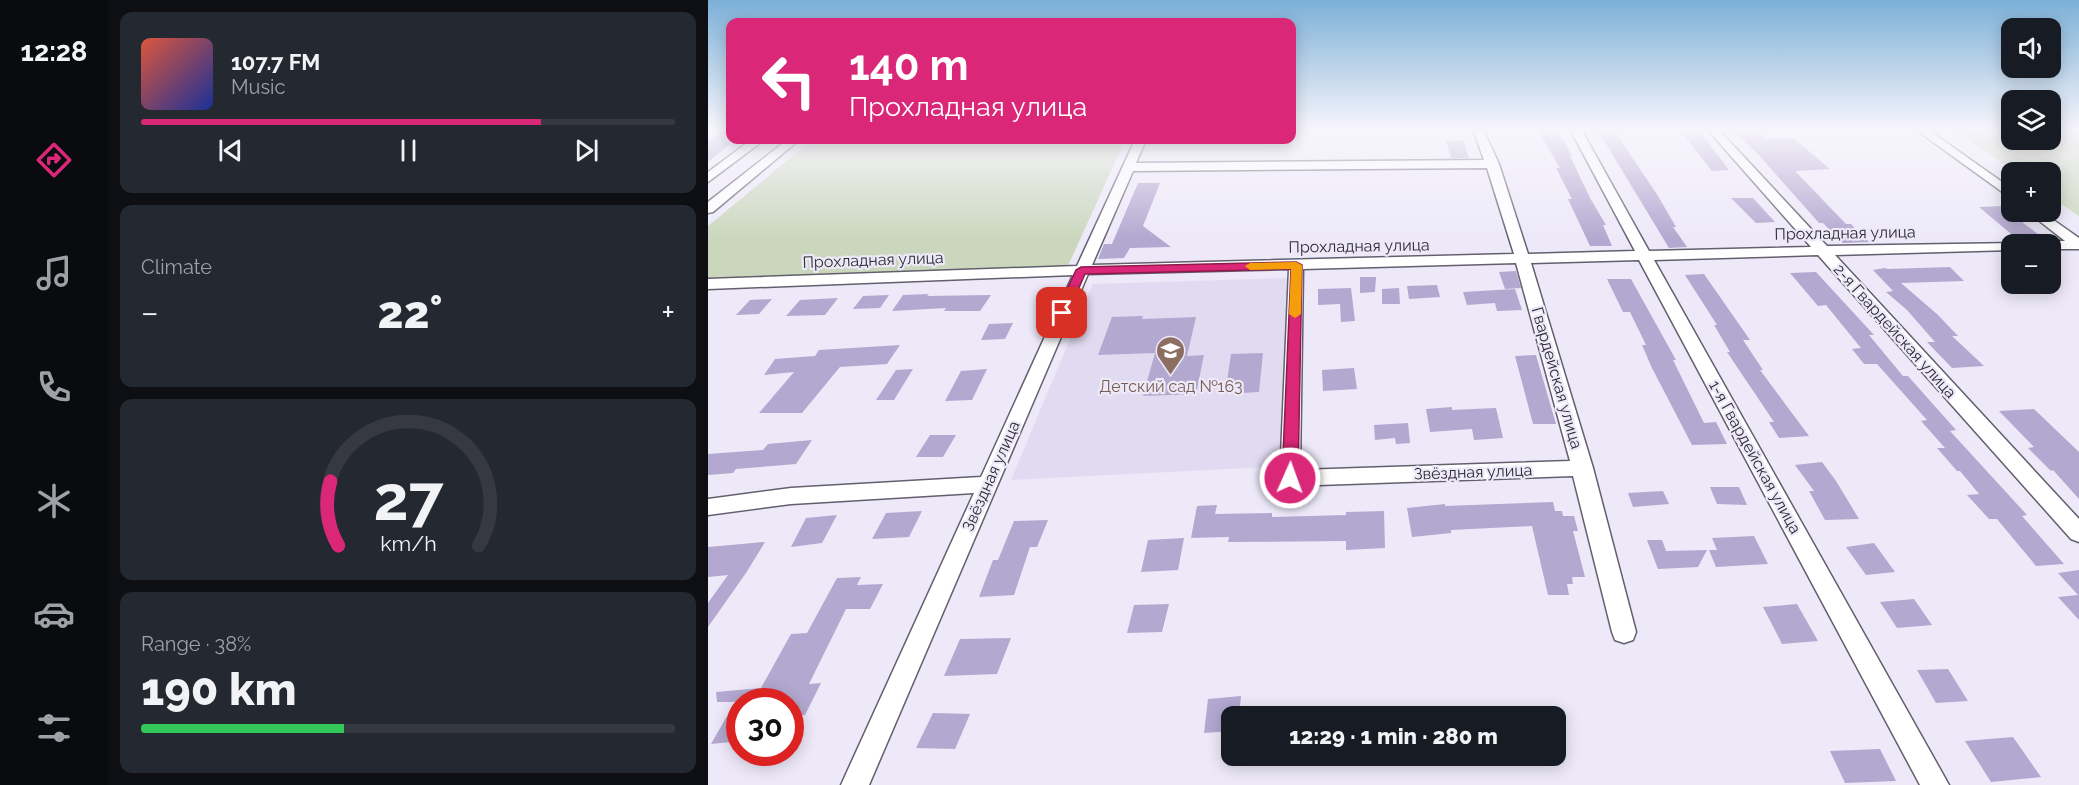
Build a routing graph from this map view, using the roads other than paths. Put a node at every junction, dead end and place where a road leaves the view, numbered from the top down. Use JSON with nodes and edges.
{"nodes":[{"id":1,"x":724,"y":166,"type":"edge"},
{"id":2,"x":761,"y":166,"type":"edge"},
{"id":3,"x":1294,"y":166,"type":"edge"},
{"id":4,"x":1494,"y":166,"type":"edge"},
{"id":5,"x":1595,"y":166,"type":"edge"},
{"id":6,"x":1745,"y":166,"type":"edge"},
{"id":7,"x":1971,"y":166,"type":"edge"},
{"id":8,"x":1128,"y":167,"type":"joint"},
{"id":9,"x":708,"y":178,"type":"edge"},
{"id":10,"x":2001,"y":187,"type":"edge"},
{"id":11,"x":708,"y":209,"type":"edge"},
{"id":12,"x":2048,"y":222,"type":"edge"},
{"id":13,"x":2079,"y":244,"type":"edge"},
{"id":14,"x":2061,"y":245,"type":"edge"},
{"id":15,"x":2001,"y":246,"type":"edge"},
{"id":16,"x":1822,"y":251,"type":"junction"},
{"id":17,"x":1644,"y":256,"type":"junction"},
{"id":18,"x":1523,"y":260,"type":"junction"},
{"id":19,"x":1296,"y":265,"type":"junction"},
{"id":20,"x":1081,"y":270,"type":"junction"},
{"id":21,"x":708,"y":284,"type":"edge"},
{"id":22,"x":1583,"y":468,"type":"junction"},
{"id":23,"x":987,"y":484,"type":"junction"},
{"id":24,"x":708,"y":507,"type":"edge"},
{"id":25,"x":2079,"y":533,"type":"edge"},
{"id":26,"x":1624,"y":632,"type":"dead end"},
{"id":27,"x":855,"y":785,"type":"edge"},
{"id":28,"x":1935,"y":785,"type":"edge"}],
"edges":[{"from":1,"to":9,"type":"street"},
{"from":2,"to":11,"type":"street"},
{"from":3,"to":8,"type":"street"},
{"from":4,"to":18,"type":"street","name":"Гвардейская улица"},
{"from":5,"to":17,"type":"street","name":"1-я Гвардейская улица"},
{"from":6,"to":16,"type":"street","name":"2-я Гвардейская улица"},
{"from":7,"to":10,"type":"street"},
{"from":8,"to":20,"type":"street","name":"Звёздная улица"},
{"from":12,"to":13,"type":"street"},
{"from":13,"to":14,"type":"street"},
{"from":15,"to":16,"type":"street","name":"Прохладная улица"},
{"from":16,"to":17,"type":"street","name":"Прохладная улица"},
{"from":16,"to":25,"type":"street","name":"2-я Гвардейская улица"},
{"from":17,"to":18,"type":"street","name":"Прохладная улица"},
{"from":17,"to":28,"type":"street","name":"1-я Гвардейская улица"},
{"from":18,"to":19,"type":"street","name":"Прохладная улица"},
{"from":18,"to":22,"type":"street","name":"Гвардейская улица"},
{"from":19,"to":20,"type":"street","name":"Прохладная улица"},
{"from":19,"to":22,"type":"street","name":"Звёздная улица"},
{"from":20,"to":21,"type":"street","name":"Прохладная улица"},
{"from":20,"to":23,"type":"street","name":"Звёздная улица"},
{"from":22,"to":26,"type":"street","name":"Гвардейская улица"},
{"from":23,"to":24,"type":"street"},
{"from":23,"to":27,"type":"street","name":"Звёздная улица"}]}
